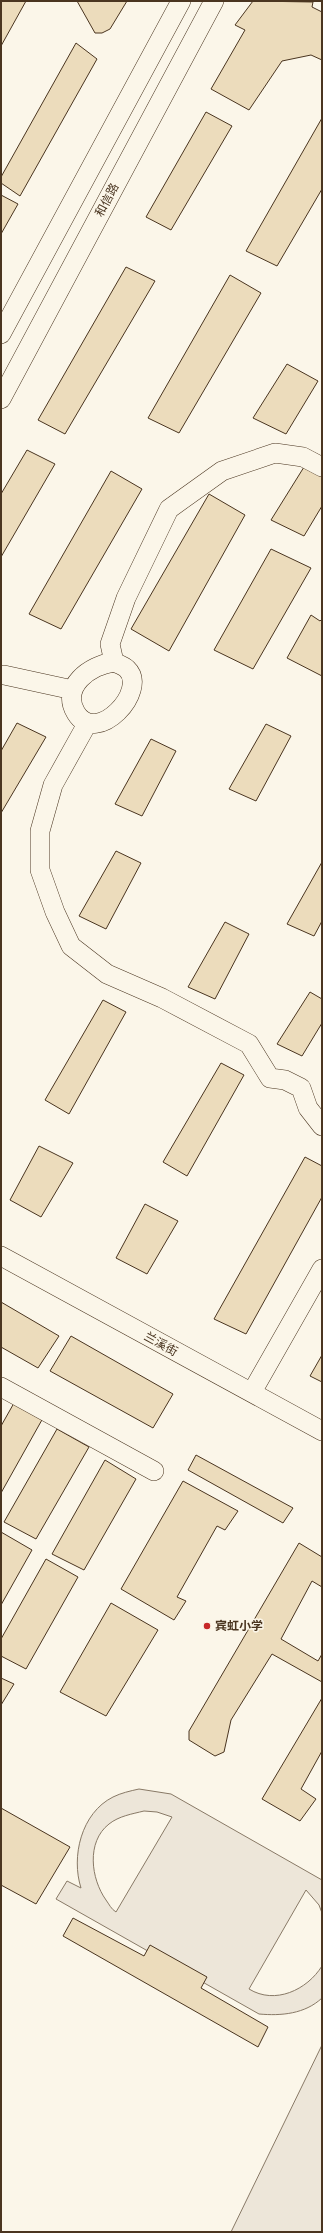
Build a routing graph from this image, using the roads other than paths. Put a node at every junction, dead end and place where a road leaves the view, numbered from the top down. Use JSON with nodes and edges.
{"nodes":[{"id":1,"x":181,"y":1,"type":"edge"},
{"id":2,"x":214,"y":1,"type":"edge"},
{"id":3,"x":1,"y":334,"type":"edge"},
{"id":4,"x":1,"y":399,"type":"edge"},
{"id":5,"x":322,"y":467,"type":"edge"},
{"id":6,"x":114,"y":662,"type":"junction"},
{"id":7,"x":4,"y":675,"type":"dead end"},
{"id":8,"x":73,"y":690,"type":"junction"},
{"id":9,"x":87,"y":724,"type":"junction"},
{"id":10,"x":322,"y":1126,"type":"edge"},
{"id":11,"x":1,"y":1256,"type":"edge"},
{"id":12,"x":322,"y":1269,"type":"edge"},
{"id":13,"x":1,"y":1387,"type":"edge"},
{"id":14,"x":252,"y":1392,"type":"junction"},
{"id":15,"x":322,"y":1431,"type":"edge"},
{"id":16,"x":154,"y":1470,"type":"dead end"}],
"edges":[{"from":1,"to":3,"type":"street"},
{"from":2,"to":4,"type":"street","name":"和信路"},
{"from":5,"to":6,"type":"street"},
{"from":6,"to":8,"type":"street"},
{"from":6,"to":9,"type":"street"},
{"from":7,"to":8,"type":"street"},
{"from":8,"to":9,"type":"street"},
{"from":9,"to":10,"type":"street"},
{"from":11,"to":14,"type":"street","name":"兰溪街"},
{"from":12,"to":14,"type":"street"},
{"from":13,"to":16,"type":"street"},
{"from":14,"to":15,"type":"street","name":"兰溪街"}]}
